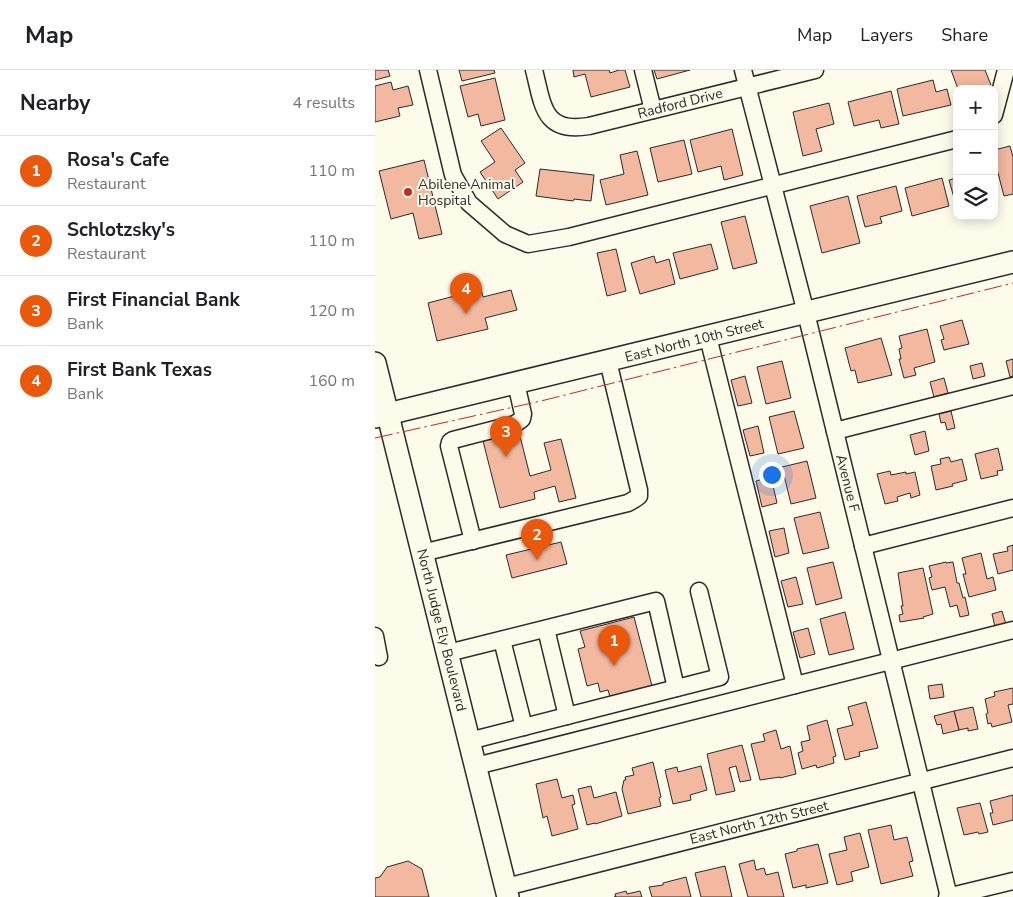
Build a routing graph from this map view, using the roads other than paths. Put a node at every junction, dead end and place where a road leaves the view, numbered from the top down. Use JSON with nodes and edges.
{"nodes":[{"id":1,"x":428,"y":70,"type":"edge"},
{"id":2,"x":534,"y":70,"type":"edge"},
{"id":3,"x":643,"y":70,"type":"edge"},
{"id":4,"x":743,"y":70,"type":"edge"},
{"id":5,"x":815,"y":70,"type":"edge"},
{"id":6,"x":1006,"y":70,"type":"edge"},
{"id":7,"x":747,"y":87,"type":"junction"},
{"id":8,"x":998,"y":100,"type":"edge"},
{"id":9,"x":653,"y":110,"type":"junction"},
{"id":10,"x":953,"y":140,"type":"edge"},
{"id":11,"x":773,"y":186,"type":"junction"},
{"id":12,"x":1013,"y":262,"type":"edge"},
{"id":13,"x":806,"y":313,"type":"junction"},
{"id":14,"x":708,"y":337,"type":"junction"},
{"id":15,"x":608,"y":361,"type":"junction"},
{"id":16,"x":375,"y":363,"type":"edge"},
{"id":17,"x":516,"y":383,"type":"junction"},
{"id":18,"x":1013,"y":386,"type":"edge"},
{"id":19,"x":381,"y":416,"type":"edge"},
{"id":20,"x":835,"y":431,"type":"junction"},
{"id":21,"x":1013,"y":508,"type":"edge"},
{"id":22,"x":473,"y":541,"type":"junction"},
{"id":23,"x":863,"y":546,"type":"junction"},
{"id":24,"x":423,"y":553,"type":"junction"},
{"id":25,"x":699,"y":590,"type":"dead end"},
{"id":26,"x":546,"y":629,"type":"junction"},
{"id":27,"x":1013,"y":630,"type":"edge"},
{"id":28,"x":375,"y":636,"type":"edge"},
{"id":29,"x":503,"y":640,"type":"junction"},
{"id":30,"x":447,"y":654,"type":"junction"},
{"id":31,"x":379,"y":657,"type":"dead end"},
{"id":32,"x":891,"y":661,"type":"junction"},
{"id":33,"x":795,"y":685,"type":"junction"},
{"id":34,"x":676,"y":688,"type":"junction"},
{"id":35,"x":567,"y":716,"type":"junction"},
{"id":36,"x":524,"y":727,"type":"junction"},
{"id":37,"x":469,"y":741,"type":"junction"},
{"id":38,"x":1013,"y":758,"type":"edge"},
{"id":39,"x":475,"y":766,"type":"junction"},
{"id":40,"x":921,"y":781,"type":"junction"},
{"id":41,"x":1013,"y":880,"type":"edge"},
{"id":42,"x":507,"y":892,"type":"edge"},
{"id":43,"x":949,"y":897,"type":"edge"}],
"edges":[{"from":1,"to":11,"type":"street"},
{"from":2,"to":9,"type":"street","name":"Radford Drive"},
{"from":3,"to":9,"type":"street"},
{"from":4,"to":7,"type":"street","name":"Avenue F"},
{"from":5,"to":7,"type":"street","name":"Radford Drive"},
{"from":6,"to":8,"type":"street"},
{"from":7,"to":9,"type":"street","name":"Radford Drive"},
{"from":7,"to":11,"type":"street","name":"Avenue F"},
{"from":10,"to":11,"type":"street"},
{"from":11,"to":13,"type":"street","name":"Avenue F"},
{"from":12,"to":13,"type":"main road","name":"East North 10th Street"},
{"from":13,"to":14,"type":"main road","name":"East North 10th Street"},
{"from":13,"to":20,"type":"street","name":"Avenue F"},
{"from":14,"to":15,"type":"main road","name":"East North 10th Street"},
{"from":14,"to":33,"type":"street"},
{"from":15,"to":17,"type":"main road","name":"East North 10th Street"},
{"from":15,"to":22,"type":"street"},
{"from":16,"to":19,"type":"main road","name":"North Judge Ely Boulevard"},
{"from":17,"to":19,"type":"main road","name":"East North 10th Street"},
{"from":17,"to":22,"type":"street"},
{"from":18,"to":20,"type":"street"},
{"from":19,"to":24,"type":"main road","name":"North Judge Ely Boulevard"},
{"from":20,"to":23,"type":"street","name":"Avenue F"},
{"from":21,"to":23,"type":"street"},
{"from":22,"to":24,"type":"street"},
{"from":23,"to":32,"type":"street","name":"Avenue F"},
{"from":24,"to":30,"type":"main road","name":"North Judge Ely Boulevard"},
{"from":25,"to":34,"type":"street"},
{"from":26,"to":29,"type":"street"},
{"from":26,"to":34,"type":"street"},
{"from":26,"to":35,"type":"street"},
{"from":27,"to":32,"type":"street"},
{"from":28,"to":31,"type":"street"},
{"from":29,"to":30,"type":"street"},
{"from":29,"to":36,"type":"street"},
{"from":30,"to":37,"type":"main road","name":"North Judge Ely Boulevard"},
{"from":32,"to":33,"type":"street"},
{"from":32,"to":40,"type":"street","name":"Avenue F"},
{"from":33,"to":39,"type":"street"},
{"from":34,"to":35,"type":"street"},
{"from":35,"to":36,"type":"street"},
{"from":36,"to":37,"type":"street"},
{"from":37,"to":39,"type":"main road","name":"North Judge Ely Boulevard"},
{"from":38,"to":40,"type":"street","name":"East North 12th Street"},
{"from":39,"to":42,"type":"main road","name":"North Judge Ely Boulevard"},
{"from":40,"to":42,"type":"street","name":"East North 12th Street"},
{"from":40,"to":43,"type":"street","name":"Avenue F"},
{"from":41,"to":43,"type":"street"}]}
